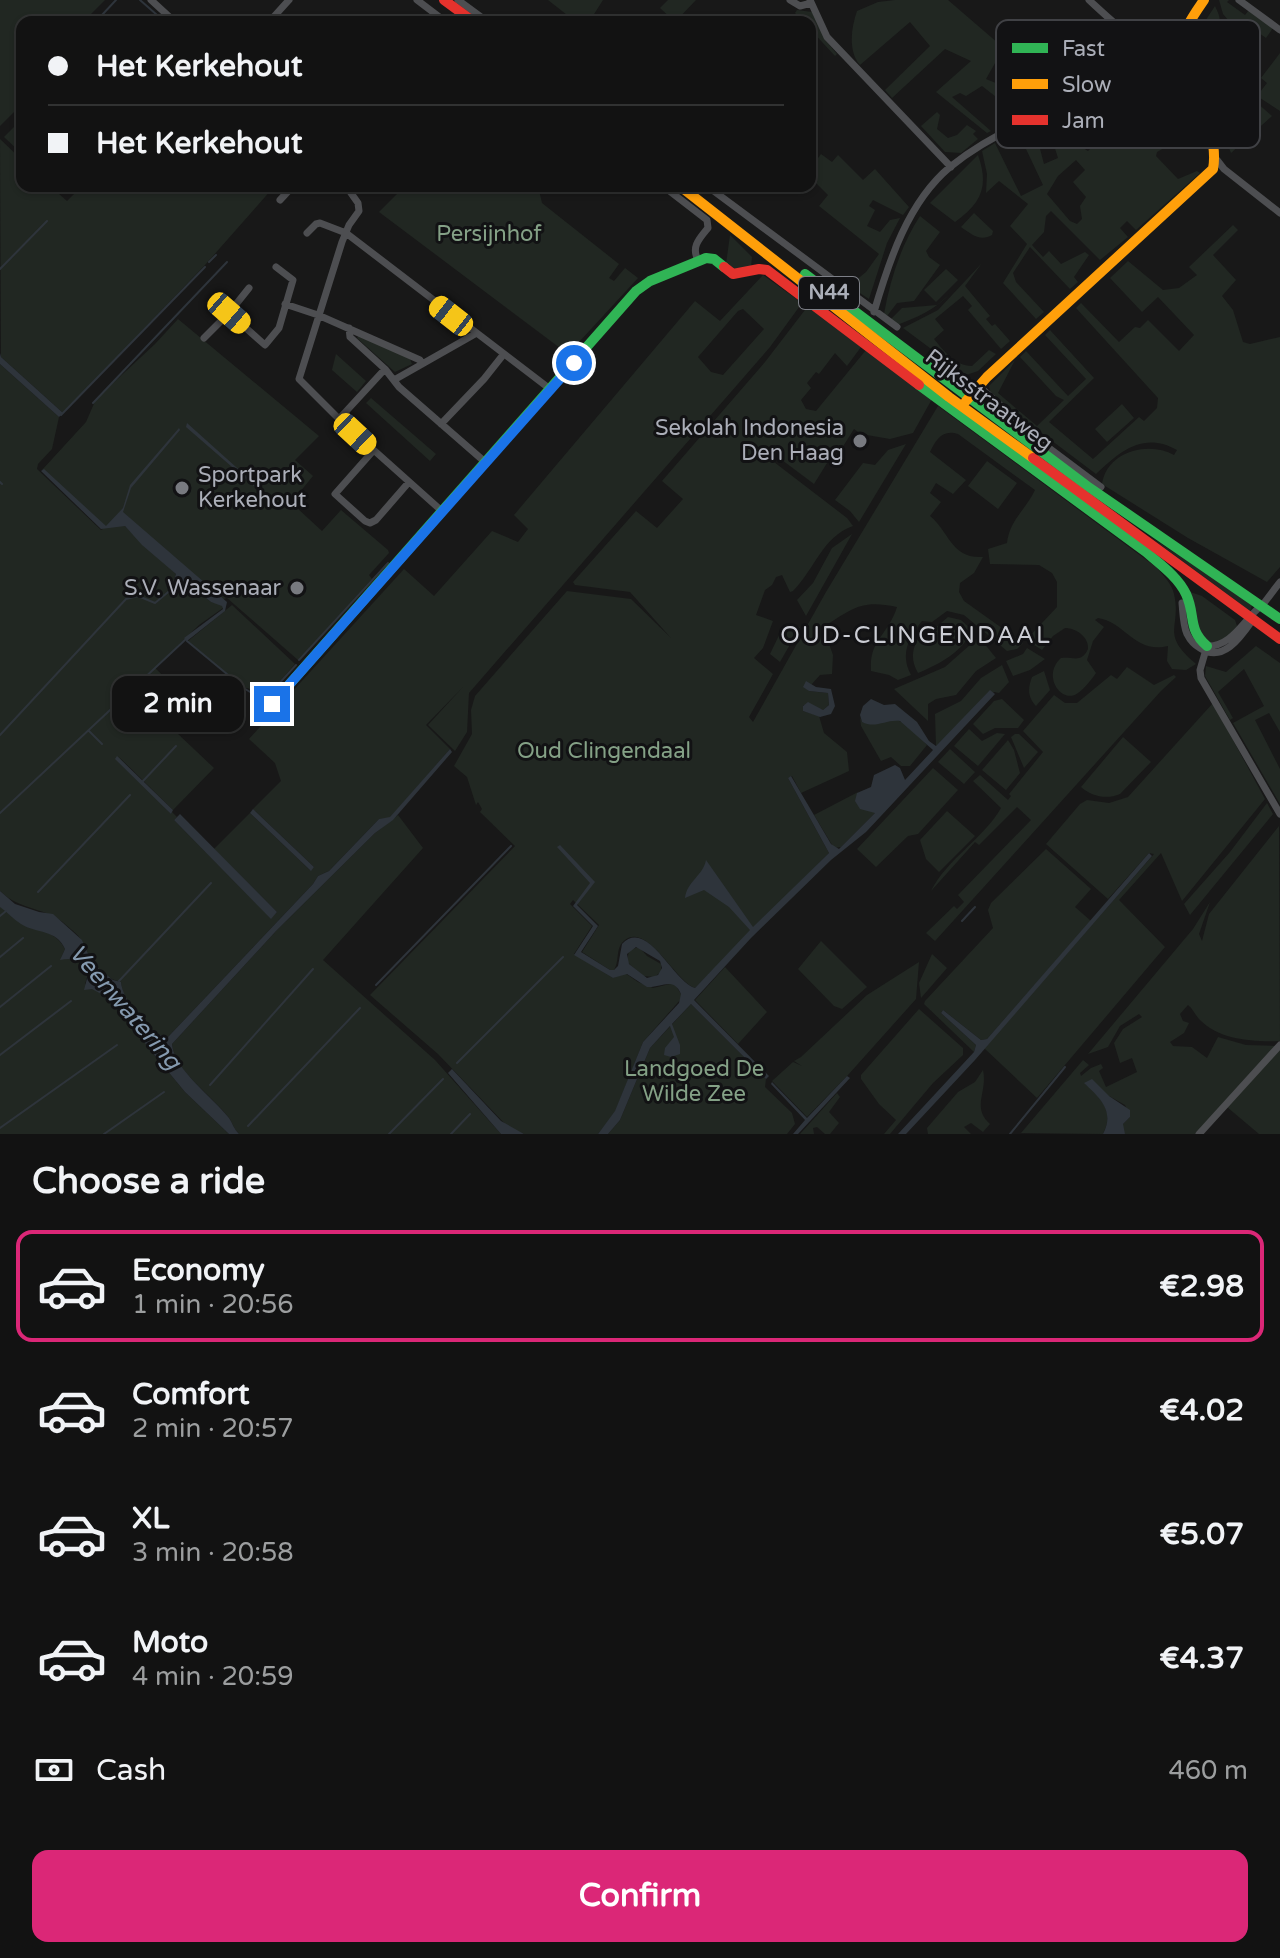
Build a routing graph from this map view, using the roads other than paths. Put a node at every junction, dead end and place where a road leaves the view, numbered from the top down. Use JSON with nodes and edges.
{"nodes":[{"id":1,"x":151,"y":0,"type":"edge"},
{"id":2,"x":289,"y":0,"type":"edge"},
{"id":3,"x":417,"y":0,"type":"edge"},
{"id":4,"x":433,"y":0,"type":"edge"},
{"id":5,"x":444,"y":0,"type":"edge"},
{"id":6,"x":458,"y":0,"type":"edge"},
{"id":7,"x":790,"y":0,"type":"edge"},
{"id":8,"x":1089,"y":0,"type":"edge"},
{"id":9,"x":1204,"y":0,"type":"edge"},
{"id":10,"x":1239,"y":0,"type":"edge"},
{"id":11,"x":811,"y":1,"type":"edge"},
{"id":12,"x":168,"y":16,"type":"edge"},
{"id":13,"x":274,"y":16,"type":"edge"},
{"id":14,"x":438,"y":16,"type":"edge"},
{"id":15,"x":454,"y":16,"type":"edge"},
{"id":16,"x":466,"y":16,"type":"edge"},
{"id":17,"x":480,"y":16,"type":"edge"},
{"id":18,"x":1111,"y":20,"type":"edge"},
{"id":19,"x":1190,"y":20,"type":"edge"},
{"id":20,"x":1280,"y":30,"type":"edge"},
{"id":21,"x":996,"y":137,"type":"edge"},
{"id":22,"x":1215,"y":148,"type":"edge"},
{"id":23,"x":1217,"y":160,"type":"junction"},
{"id":24,"x":951,"y":167,"type":"junction"},
{"id":25,"x":287,"y":192,"type":"edge"},
{"id":26,"x":350,"y":192,"type":"edge"},
{"id":27,"x":671,"y":192,"type":"edge"},
{"id":28,"x":688,"y":192,"type":"edge"},
{"id":29,"x":698,"y":192,"type":"edge"},
{"id":30,"x":715,"y":192,"type":"edge"},
{"id":31,"x":280,"y":200,"type":"dead end"},
{"id":32,"x":1280,"y":213,"type":"edge"},
{"id":33,"x":307,"y":233,"type":"dead end"},
{"id":34,"x":346,"y":233,"type":"junction"},
{"id":35,"x":698,"y":260,"type":"junction"},
{"id":36,"x":276,"y":267,"type":"dead end"},
{"id":37,"x":249,"y":288,"type":"dead end"},
{"id":38,"x":285,"y":304,"type":"junction"},
{"id":39,"x":874,"y":312,"type":"junction"},
{"id":40,"x":229,"y":313,"type":"junction"},
{"id":41,"x":318,"y":315,"type":"junction"},
{"id":42,"x":897,"y":327,"type":"dead end"},
{"id":43,"x":349,"y":328,"type":"junction"},
{"id":44,"x":475,"y":334,"type":"junction"},
{"id":45,"x":204,"y":338,"type":"dead end"},
{"id":46,"x":503,"y":355,"type":"junction"},
{"id":47,"x":422,"y":364,"type":"junction"},
{"id":48,"x":385,"y":369,"type":"junction"},
{"id":49,"x":394,"y":380,"type":"junction"},
{"id":50,"x":979,"y":386,"type":"junction"},
{"id":51,"x":550,"y":389,"type":"junction"},
{"id":52,"x":970,"y":396,"type":"junction"},
{"id":53,"x":962,"y":406,"type":"junction"},
{"id":54,"x":339,"y":419,"type":"junction"},
{"id":55,"x":441,"y":424,"type":"junction"},
{"id":56,"x":373,"y":451,"type":"junction"},
{"id":57,"x":485,"y":462,"type":"junction"},
{"id":58,"x":409,"y":482,"type":"junction"},
{"id":59,"x":1101,"y":487,"type":"dead end"},
{"id":60,"x":443,"y":512,"type":"junction"},
{"id":61,"x":1280,"y":582,"type":"edge"},
{"id":62,"x":1181,"y":588,"type":"junction"},
{"id":63,"x":1182,"y":603,"type":"joint"},
{"id":64,"x":1261,"y":606,"type":"junction"},
{"id":65,"x":1251,"y":617,"type":"junction"},
{"id":66,"x":1280,"y":619,"type":"edge"},
{"id":67,"x":1280,"y":639,"type":"edge"},
{"id":68,"x":1206,"y":649,"type":"junction"},
{"id":69,"x":272,"y":704,"type":"dead end"},
{"id":70,"x":1280,"y":814,"type":"edge"},
{"id":71,"x":1280,"y":1045,"type":"edge"},
{"id":72,"x":1199,"y":1134,"type":"edge"}],
"edges":[{"from":1,"to":12,"type":"street"},
{"from":2,"to":13,"type":"street"},
{"from":3,"to":14,"type":"street"},
{"from":4,"to":15,"type":"street"},
{"from":5,"to":16,"type":"street"},
{"from":6,"to":17,"type":"street"},
{"from":7,"to":11,"type":"street"},
{"from":8,"to":18,"type":"street"},
{"from":9,"to":19,"type":"street"},
{"from":10,"to":20,"type":"street"},
{"from":11,"to":24,"type":"street"},
{"from":21,"to":24,"type":"street"},
{"from":22,"to":23,"type":"street"},
{"from":23,"to":32,"type":"street"},
{"from":23,"to":50,"type":"street"},
{"from":24,"to":39,"type":"street"},
{"from":25,"to":31,"type":"street"},
{"from":26,"to":34,"type":"street"},
{"from":27,"to":35,"type":"street"},
{"from":28,"to":53,"type":"street","name":"Rijksstraatweg","number":"N44"},
{"from":29,"to":52,"type":"street","name":"Rijksstraatweg","number":"N44"},
{"from":30,"to":39,"type":"street"},
{"from":33,"to":34,"type":"street"},
{"from":34,"to":41,"type":"street"},
{"from":34,"to":44,"type":"street"},
{"from":35,"to":51,"type":"street"},
{"from":35,"to":62,"type":"street","name":"Rijksstraatweg"},
{"from":36,"to":38,"type":"street"},
{"from":37,"to":40,"type":"street"},
{"from":38,"to":40,"type":"street"},
{"from":38,"to":41,"type":"street"},
{"from":39,"to":42,"type":"street"},
{"from":40,"to":45,"type":"street"},
{"from":41,"to":43,"type":"street"},
{"from":41,"to":54,"type":"street"},
{"from":43,"to":47,"type":"street"},
{"from":43,"to":48,"type":"street"},
{"from":44,"to":46,"type":"street"},
{"from":44,"to":47,"type":"street"},
{"from":46,"to":51,"type":"street"},
{"from":46,"to":55,"type":"street"},
{"from":47,"to":49,"type":"street"},
{"from":48,"to":49,"type":"street"},
{"from":48,"to":54,"type":"street"},
{"from":49,"to":55,"type":"street"},
{"from":50,"to":52,"type":"street"},
{"from":50,"to":59,"type":"street","name":"Rijksstraatweg"},
{"from":51,"to":57,"type":"street"},
{"from":52,"to":53,"type":"street"},
{"from":52,"to":64,"type":"street","name":"Rijksstraatweg","number":"N44"},
{"from":53,"to":65,"type":"street","name":"Rijksstraatweg","number":"N44"},
{"from":54,"to":56,"type":"street"},
{"from":55,"to":57,"type":"street"},
{"from":56,"to":58,"type":"street"},
{"from":56,"to":58,"type":"street"},
{"from":57,"to":60,"type":"street"},
{"from":58,"to":60,"type":"street"},
{"from":60,"to":69,"type":"street"},
{"from":61,"to":64,"type":"street"},
{"from":62,"to":63,"type":"street"},
{"from":62,"to":68,"type":"street","name":"Rijksstraatweg"},
{"from":63,"to":68,"type":"street"},
{"from":64,"to":65,"type":"street"},
{"from":64,"to":66,"type":"street","name":"Rijksstraatweg","number":"N44"},
{"from":65,"to":67,"type":"street","name":"Rijksstraatweg","number":"N44"},
{"from":65,"to":68,"type":"street"},
{"from":68,"to":70,"type":"street"},
{"from":71,"to":72,"type":"street"}]}
